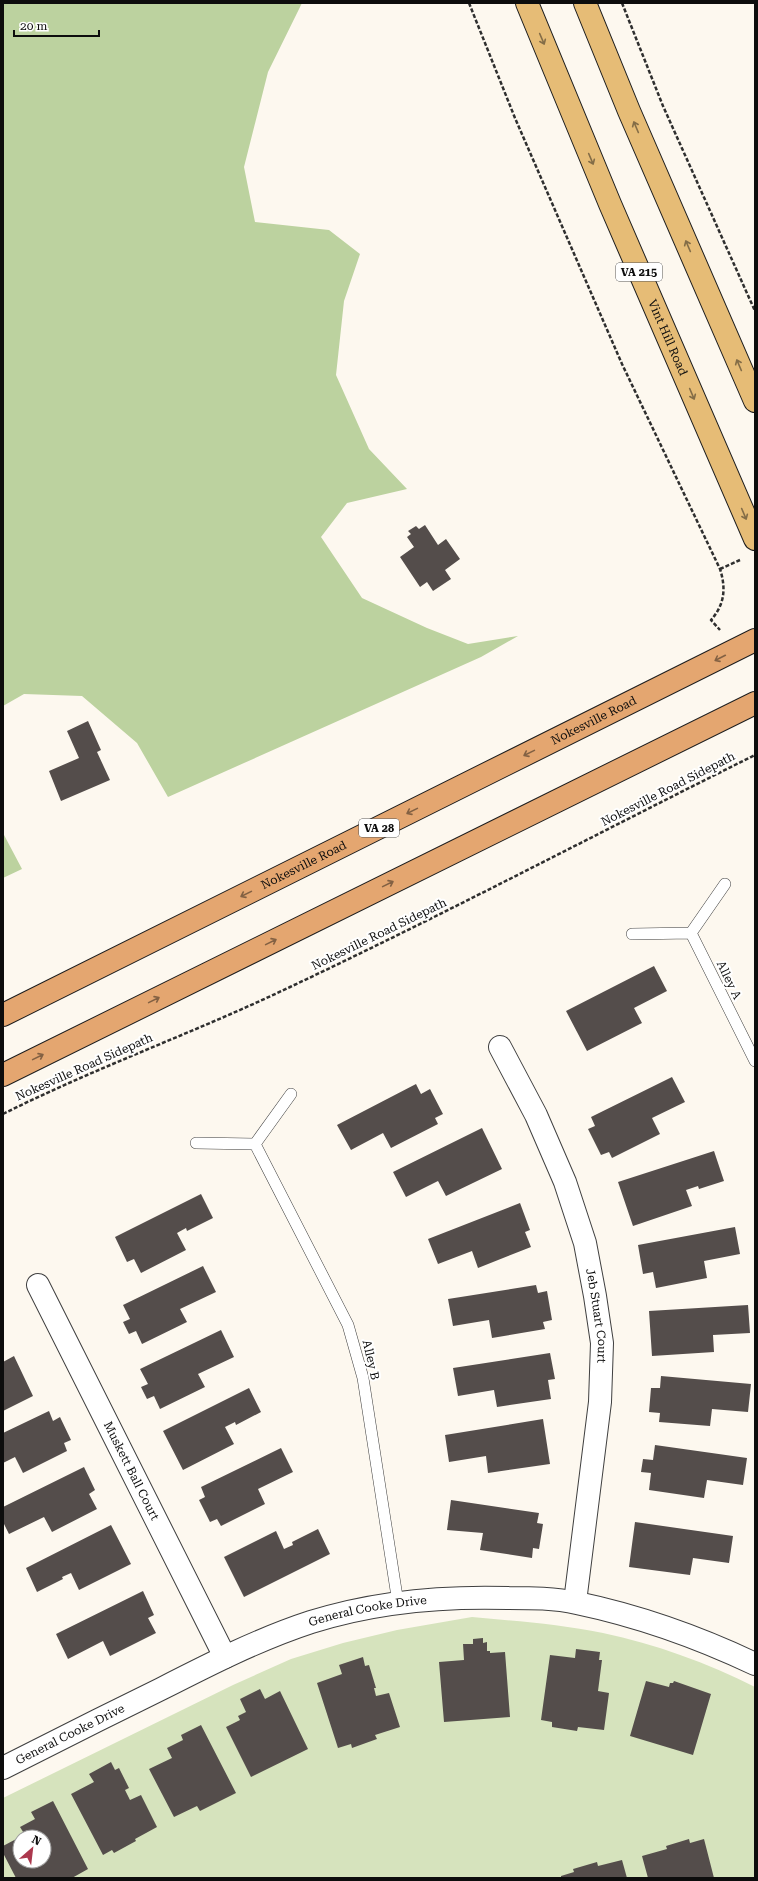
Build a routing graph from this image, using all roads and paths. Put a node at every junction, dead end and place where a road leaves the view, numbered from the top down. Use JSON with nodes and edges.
{"nodes":[{"id":1,"x":469,"y":3,"type":"edge"},
{"id":2,"x":527,"y":3,"type":"edge"},
{"id":3,"x":585,"y":3,"type":"edge"},
{"id":4,"x":622,"y":3,"type":"edge"},
{"id":5,"x":755,"y":311,"type":"edge"},
{"id":6,"x":755,"y":401,"type":"edge"},
{"id":7,"x":755,"y":539,"type":"edge"},
{"id":8,"x":733,"y":564,"type":"dead end"},
{"id":9,"x":720,"y":569,"type":"junction"},
{"id":10,"x":720,"y":630,"type":"dead end"},
{"id":11,"x":755,"y":640,"type":"edge"},
{"id":12,"x":755,"y":702,"type":"edge"},
{"id":13,"x":755,"y":755,"type":"edge"},
{"id":14,"x":726,"y":884,"type":"dead end"},
{"id":15,"x":691,"y":933,"type":"junction"},
{"id":16,"x":632,"y":934,"type":"dead end"},
{"id":17,"x":3,"y":1015,"type":"edge"},
{"id":18,"x":500,"y":1047,"type":"dead end"},
{"id":19,"x":755,"y":1061,"type":"edge"},
{"id":20,"x":3,"y":1074,"type":"edge"},
{"id":21,"x":291,"y":1094,"type":"dead end"},
{"id":22,"x":3,"y":1114,"type":"edge"},
{"id":23,"x":196,"y":1143,"type":"dead end"},
{"id":24,"x":255,"y":1144,"type":"junction"},
{"id":25,"x":38,"y":1285,"type":"dead end"},
{"id":26,"x":576,"y":1602,"type":"junction"},
{"id":27,"x":398,"y":1603,"type":"junction"},
{"id":28,"x":225,"y":1657,"type":"junction"},
{"id":29,"x":755,"y":1664,"type":"edge"},
{"id":30,"x":3,"y":1768,"type":"edge"}],
"edges":[{"from":1,"to":9,"type":"path"},
{"from":2,"to":7,"type":"main road","name":"Vint Hill Road","number":"VA 215","one_way":true},
{"from":6,"to":3,"type":"main road","one_way":true},
{"from":4,"to":5,"type":"path"},
{"from":8,"to":9,"type":"path"},
{"from":9,"to":10,"type":"path"},
{"from":11,"to":17,"type":"highway","name":"Nokesville Road","number":"VA 28","one_way":true},
{"from":20,"to":12,"type":"highway","one_way":true},
{"from":13,"to":22,"type":"path","name":"Nokesville Road Sidepath"},
{"from":14,"to":15,"type":"lane"},
{"from":15,"to":16,"type":"lane"},
{"from":15,"to":19,"type":"lane","name":"Alley A"},
{"from":18,"to":26,"type":"street","name":"Jeb Stuart Court"},
{"from":21,"to":24,"type":"lane"},
{"from":23,"to":24,"type":"lane"},
{"from":24,"to":27,"type":"lane","name":"Alley B"},
{"from":25,"to":28,"type":"street","name":"Muskett Ball Court"},
{"from":26,"to":27,"type":"street","name":"General Cooke Drive"},
{"from":26,"to":29,"type":"street","name":"General Cooke Drive"},
{"from":27,"to":28,"type":"street","name":"General Cooke Drive"},
{"from":28,"to":30,"type":"street","name":"General Cooke Drive"}]}
